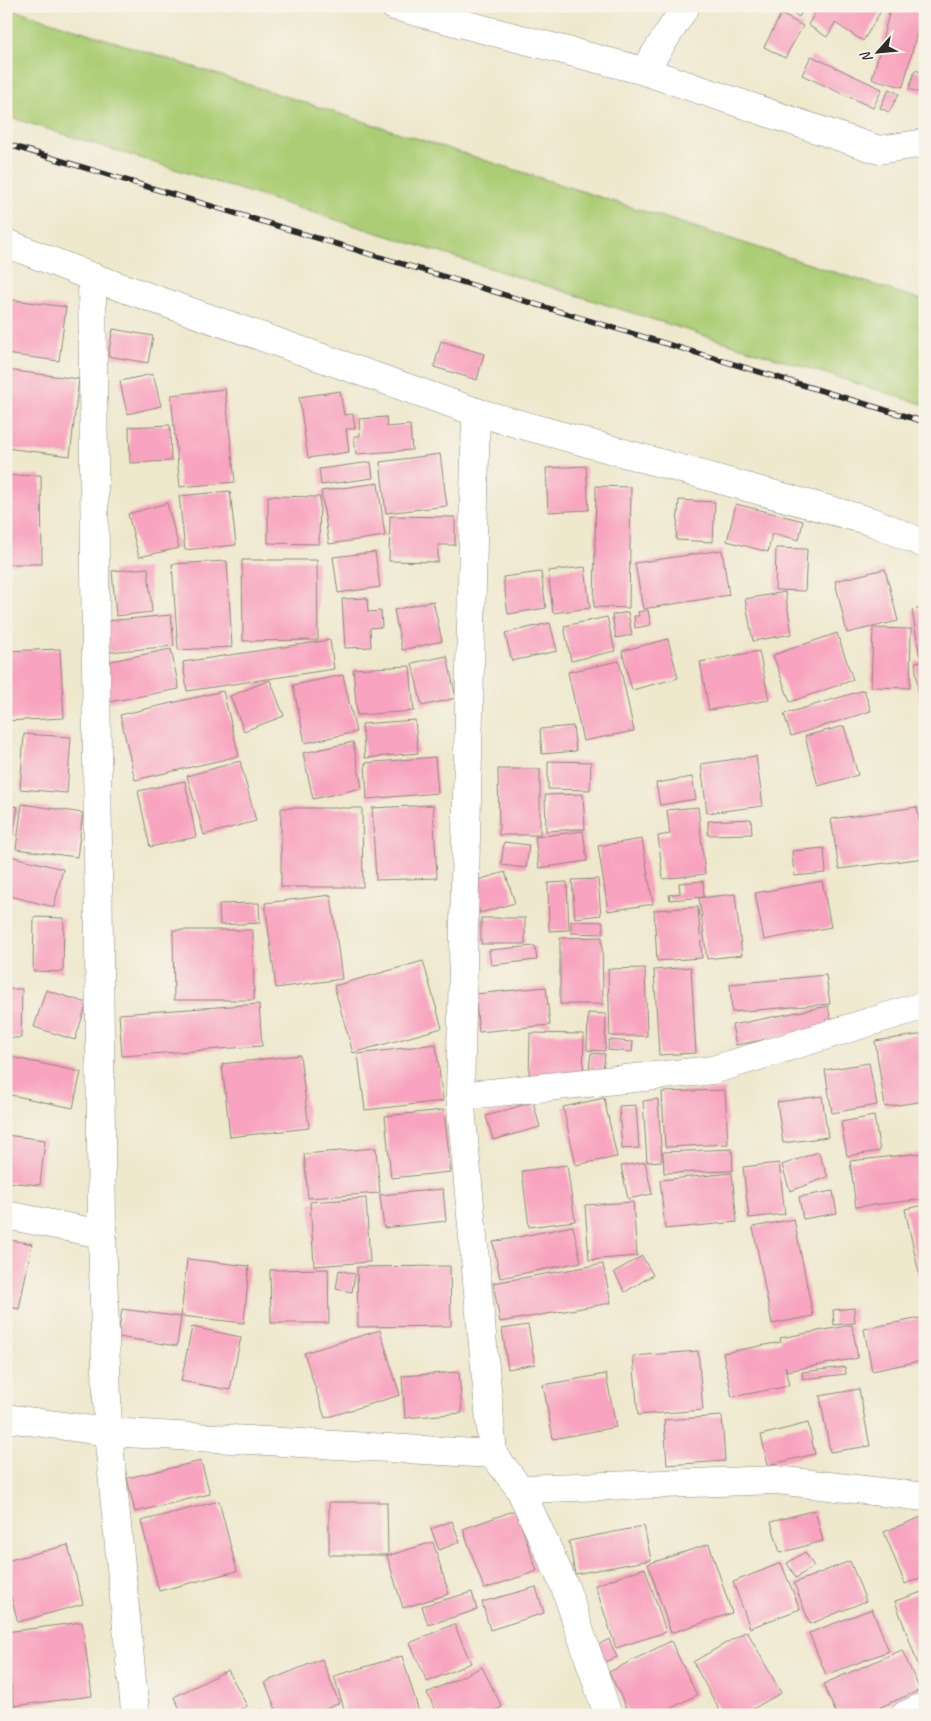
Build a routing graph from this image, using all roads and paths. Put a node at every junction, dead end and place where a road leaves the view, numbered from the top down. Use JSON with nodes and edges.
{"nodes":[{"id":1,"x":394,"y":6,"type":"edge"},
{"id":2,"x":686,"y":6,"type":"edge"},
{"id":3,"x":644,"y":71,"type":"junction"},
{"id":4,"x":925,"y":142,"type":"edge"},
{"id":5,"x":6,"y":243,"type":"edge"},
{"id":6,"x":92,"y":277,"type":"junction"},
{"id":7,"x":476,"y":412,"type":"junction"},
{"id":8,"x":925,"y":544,"type":"edge"},
{"id":9,"x":925,"y":1005,"type":"edge"},
{"id":10,"x":460,"y":1096,"type":"junction"},
{"id":11,"x":6,"y":1216,"type":"edge"},
{"id":12,"x":102,"y":1234,"type":"junction"},
{"id":13,"x":6,"y":1418,"type":"edge"},
{"id":14,"x":108,"y":1432,"type":"junction"},
{"id":15,"x":493,"y":1454,"type":"junction"},
{"id":16,"x":520,"y":1489,"type":"junction"},
{"id":17,"x":925,"y":1497,"type":"edge"},
{"id":18,"x":925,"y":1706,"type":"edge"},
{"id":19,"x":137,"y":1715,"type":"edge"},
{"id":20,"x":608,"y":1715,"type":"edge"},
{"id":21,"x":905,"y":1715,"type":"edge"}],
"edges":[{"from":1,"to":3,"type":"street"},
{"from":2,"to":3,"type":"street"},
{"from":3,"to":4,"type":"street"},
{"from":5,"to":6,"type":"street"},
{"from":6,"to":7,"type":"street"},
{"from":6,"to":12,"type":"street"},
{"from":7,"to":8,"type":"street"},
{"from":7,"to":10,"type":"street"},
{"from":9,"to":10,"type":"street"},
{"from":10,"to":15,"type":"street"},
{"from":11,"to":12,"type":"street"},
{"from":12,"to":14,"type":"street"},
{"from":13,"to":14,"type":"street"},
{"from":14,"to":15,"type":"street"},
{"from":14,"to":19,"type":"street"},
{"from":15,"to":16,"type":"street"},
{"from":16,"to":17,"type":"street"},
{"from":16,"to":20,"type":"street"},
{"from":18,"to":21,"type":"street"}]}
